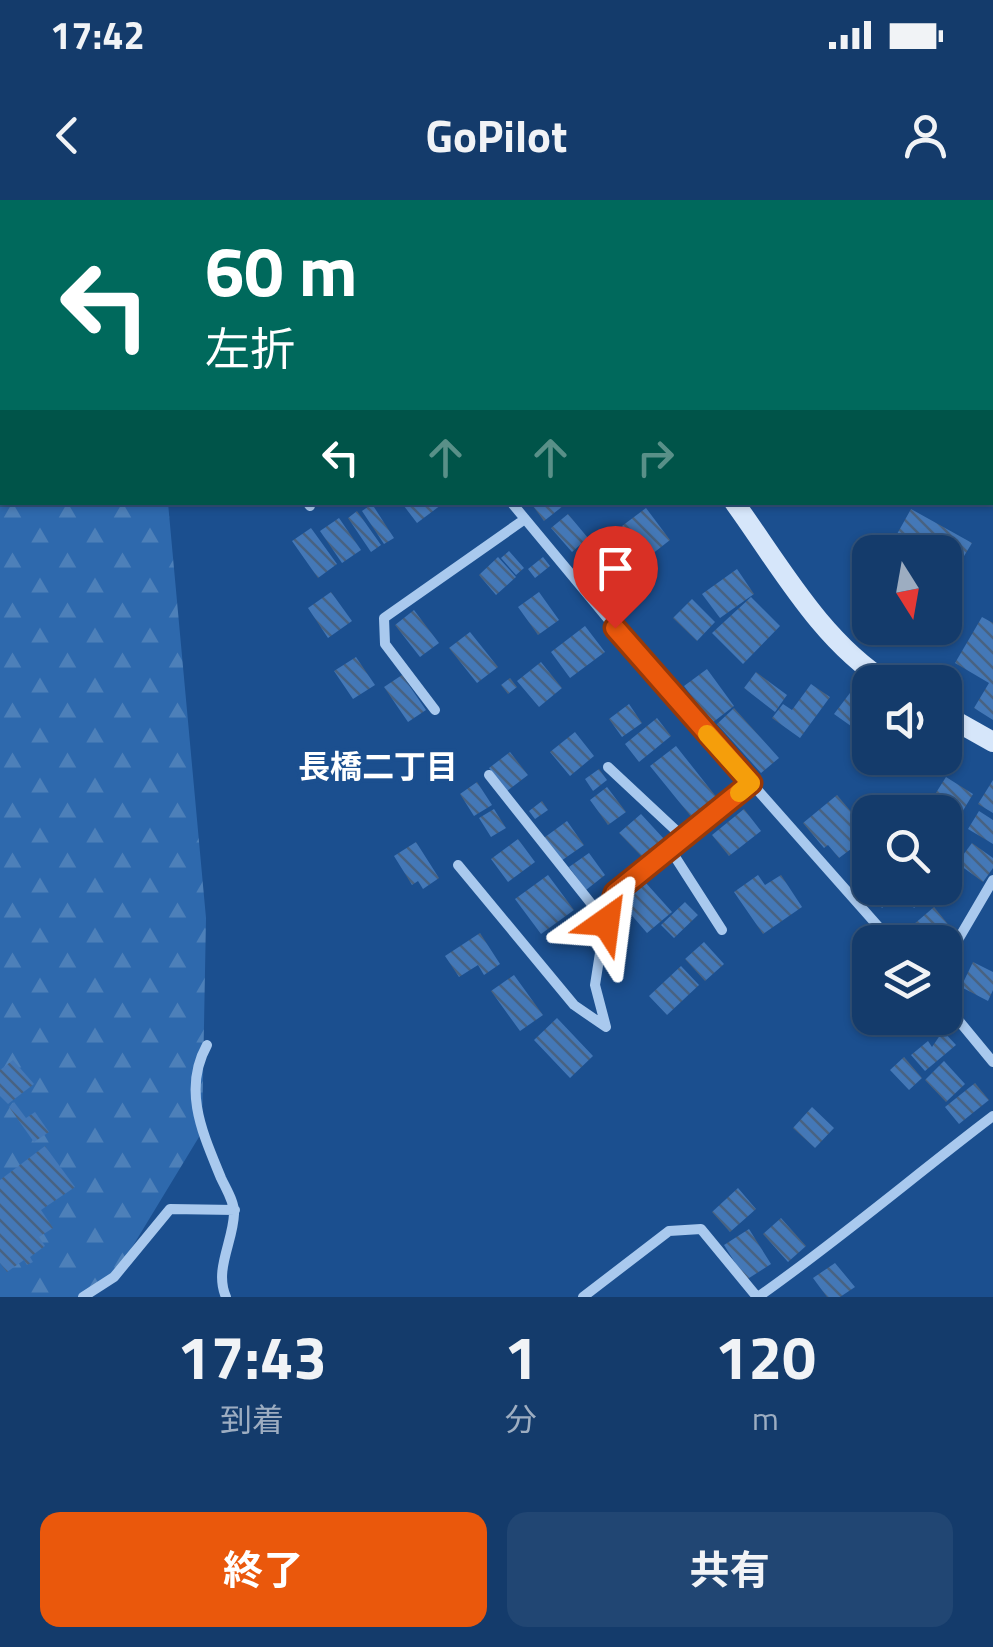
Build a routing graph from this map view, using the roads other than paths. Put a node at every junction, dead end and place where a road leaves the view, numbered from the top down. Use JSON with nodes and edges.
{"nodes":[{"id":1,"x":514,"y":505,"type":"edge"},
{"id":2,"x":736,"y":505,"type":"edge"},
{"id":3,"x":525,"y":520,"type":"junction"},
{"id":4,"x":865,"y":665,"type":"edge"},
{"id":5,"x":436,"y":710,"type":"dead end"},
{"id":6,"x":962,"y":725,"type":"edge"},
{"id":7,"x":993,"y":742,"type":"edge"},
{"id":8,"x":608,"y":768,"type":"dead end"},
{"id":9,"x":489,"y":775,"type":"dead end"},
{"id":10,"x":751,"y":783,"type":"junction"},
{"id":11,"x":684,"y":838,"type":"junction"},
{"id":12,"x":670,"y":849,"type":"junction"},
{"id":13,"x":458,"y":865,"type":"dead end"},
{"id":14,"x":993,"y":880,"type":"edge"},
{"id":15,"x":606,"y":922,"type":"junction"},
{"id":16,"x":877,"y":925,"type":"edge"},
{"id":17,"x":722,"y":930,"type":"dead end"},
{"id":18,"x":962,"y":933,"type":"edge"},
{"id":19,"x":962,"y":1025,"type":"edge"},
{"id":20,"x":208,"y":1045,"type":"dead end"},
{"id":21,"x":993,"y":1062,"type":"edge"},
{"id":22,"x":993,"y":1116,"type":"edge"},
{"id":23,"x":235,"y":1210,"type":"junction"},
{"id":24,"x":83,"y":1297,"type":"edge"},
{"id":25,"x":226,"y":1297,"type":"edge"},
{"id":26,"x":582,"y":1297,"type":"edge"},
{"id":27,"x":758,"y":1297,"type":"edge"}],
"edges":[{"from":1,"to":3,"type":"street"},
{"from":2,"to":4,"type":"street"},
{"from":3,"to":5,"type":"street"},
{"from":3,"to":10,"type":"street"},
{"from":6,"to":7,"type":"street"},
{"from":8,"to":11,"type":"street"},
{"from":9,"to":15,"type":"street"},
{"from":10,"to":11,"type":"street"},
{"from":10,"to":16,"type":"street"},
{"from":11,"to":12,"type":"street"},
{"from":12,"to":15,"type":"street"},
{"from":12,"to":17,"type":"street"},
{"from":13,"to":15,"type":"street"},
{"from":14,"to":18,"type":"street"},
{"from":19,"to":21,"type":"street"},
{"from":20,"to":23,"type":"street"},
{"from":22,"to":27,"type":"street"},
{"from":23,"to":24,"type":"street"},
{"from":23,"to":25,"type":"street"},
{"from":26,"to":27,"type":"street"}]}
